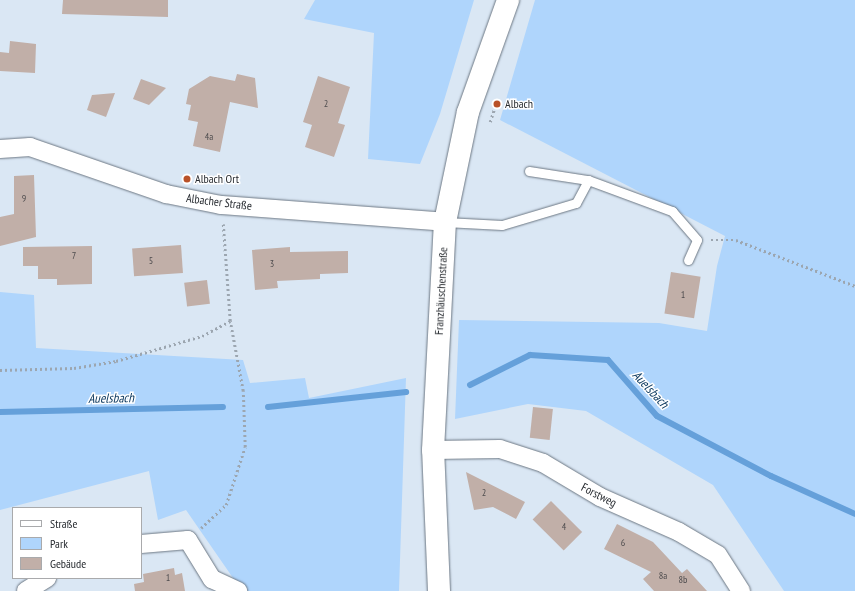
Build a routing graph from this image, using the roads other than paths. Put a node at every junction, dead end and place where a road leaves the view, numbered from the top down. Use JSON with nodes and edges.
{"nodes":[{"id":1,"x":508,"y":0,"type":"edge"},
{"id":2,"x":0,"y":149,"type":"edge"},
{"id":3,"x":528,"y":171,"type":"dead end"},
{"id":4,"x":588,"y":180,"type":"junction"},
{"id":5,"x":445,"y":222,"type":"junction"},
{"id":6,"x":688,"y":260,"type":"dead end"},
{"id":7,"x":433,"y":450,"type":"junction"},
{"id":8,"x":142,"y":544,"type":"edge"},
{"id":9,"x":45,"y":579,"type":"edge"},
{"id":10,"x":26,"y":591,"type":"edge"},
{"id":11,"x":238,"y":591,"type":"edge"},
{"id":12,"x":438,"y":591,"type":"edge"},
{"id":13,"x":741,"y":591,"type":"edge"}],
"edges":[{"from":1,"to":5,"type":"street","name":"Franzhäuschenstraße"},
{"from":2,"to":5,"type":"street","name":"Albacher Straße"},
{"from":3,"to":4,"type":"lane"},
{"from":4,"to":5,"type":"lane"},
{"from":4,"to":6,"type":"lane"},
{"from":5,"to":7,"type":"street","name":"Franzhäuschenstraße"},
{"from":7,"to":12,"type":"street","name":"Franzhäuschenstraße"},
{"from":7,"to":13,"type":"street","name":"Forstweg"},
{"from":8,"to":11,"type":"street"},
{"from":9,"to":10,"type":"street"}]}
